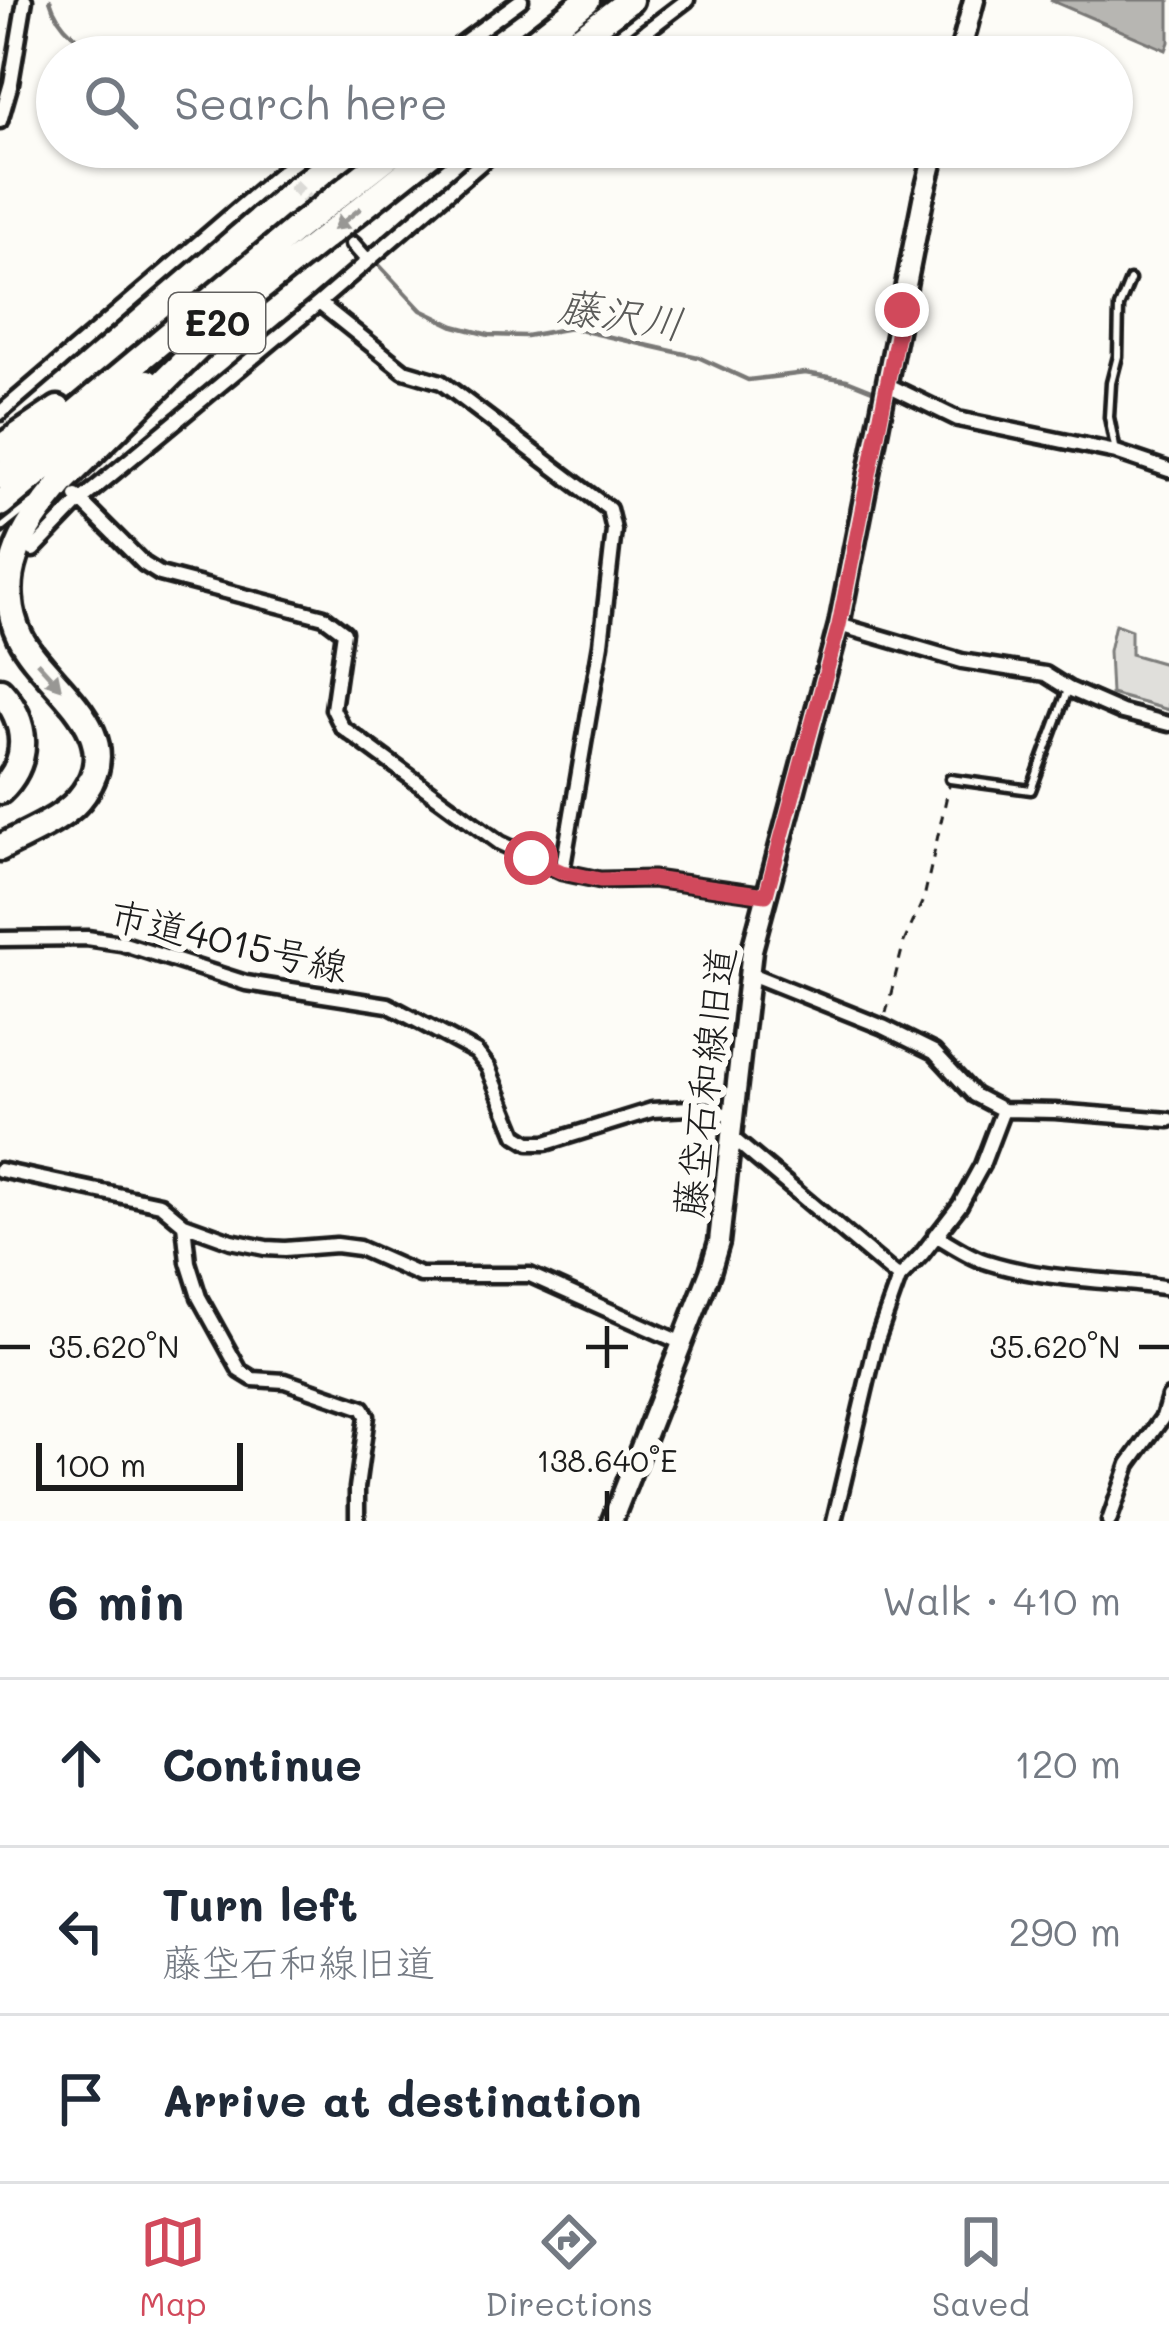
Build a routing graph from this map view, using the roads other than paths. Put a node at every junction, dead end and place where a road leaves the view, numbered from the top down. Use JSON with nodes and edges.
{"nodes":[{"id":1,"x":25,"y":0,"type":"edge"},
{"id":2,"x":521,"y":0,"type":"edge"},
{"id":3,"x":587,"y":0,"type":"edge"},
{"id":4,"x":630,"y":0,"type":"edge"},
{"id":5,"x":687,"y":0,"type":"edge"},
{"id":6,"x":974,"y":0,"type":"edge"},
{"id":7,"x":486,"y":26,"type":"junction"},
{"id":8,"x":472,"y":36,"type":"edge"},
{"id":9,"x":494,"y":36,"type":"tunnel mouth"},
{"id":10,"x":541,"y":36,"type":"edge"},
{"id":11,"x":583,"y":36,"type":"edge"},
{"id":12,"x":640,"y":36,"type":"edge"},
{"id":13,"x":965,"y":36,"type":"edge"},
{"id":14,"x":0,"y":121,"type":"edge"},
{"id":15,"x":287,"y":168,"type":"edge"},
{"id":16,"x":373,"y":168,"type":"edge"},
{"id":17,"x":412,"y":168,"type":"edge"},
{"id":18,"x":476,"y":168,"type":"edge"},
{"id":19,"x":932,"y":168,"type":"edge"},
{"id":20,"x":280,"y":173,"type":"junction"},
{"id":21,"x":292,"y":184,"type":"tunnel mouth"},
{"id":22,"x":298,"y":227,"type":"junction"},
{"id":23,"x":353,"y":244,"type":"dead end"},
{"id":24,"x":368,"y":261,"type":"junction"},
{"id":25,"x":1130,"y":280,"type":"dead end"},
{"id":26,"x":258,"y":290,"type":"junction"},
{"id":27,"x":319,"y":303,"type":"junction"},
{"id":28,"x":887,"y":385,"type":"junction"},
{"id":29,"x":0,"y":413,"type":"edge"},
{"id":30,"x":0,"y":448,"type":"edge"},
{"id":31,"x":1116,"y":452,"type":"junction"},
{"id":32,"x":1169,"y":470,"type":"edge"},
{"id":33,"x":0,"y":476,"type":"edge"},
{"id":34,"x":74,"y":492,"type":"junction"},
{"id":35,"x":0,"y":504,"type":"edge"},
{"id":36,"x":0,"y":530,"type":"edge"},
{"id":37,"x":33,"y":550,"type":"dead end"},
{"id":38,"x":839,"y":625,"type":"junction"},
{"id":39,"x":1069,"y":688,"type":"junction"},
{"id":40,"x":0,"y":691,"type":"edge"},
{"id":41,"x":1169,"y":724,"type":"edge"},
{"id":42,"x":950,"y":779,"type":"road end"},
{"id":43,"x":0,"y":791,"type":"edge"},
{"id":44,"x":5,"y":842,"type":"edge"},
{"id":45,"x":562,"y":872,"type":"junction"},
{"id":46,"x":766,"y":895,"type":"junction"},
{"id":47,"x":0,"y":939,"type":"edge"},
{"id":48,"x":748,"y":973,"type":"junction"},
{"id":49,"x":1003,"y":1110,"type":"junction"},
{"id":50,"x":731,"y":1115,"type":"junction"},
{"id":51,"x":1169,"y":1120,"type":"edge"},
{"id":52,"x":730,"y":1136,"type":"junction"},
{"id":53,"x":0,"y":1170,"type":"edge"},
{"id":54,"x":184,"y":1224,"type":"junction"},
{"id":55,"x":935,"y":1235,"type":"junction"},
{"id":56,"x":899,"y":1278,"type":"junction"},
{"id":57,"x":1169,"y":1288,"type":"edge"},
{"id":58,"x":682,"y":1343,"type":"junction"},
{"id":59,"x":1169,"y":1397,"type":"edge"},
{"id":60,"x":357,"y":1521,"type":"edge"},
{"id":61,"x":612,"y":1521,"type":"edge"},
{"id":62,"x":834,"y":1521,"type":"edge"},
{"id":63,"x":1109,"y":1521,"type":"edge"}],
"edges":[{"from":1,"to":14,"type":"street"},
{"from":2,"to":7,"type":"street"},
{"from":3,"to":10,"type":"highway"},
{"from":4,"to":11,"type":"highway"},
{"from":5,"to":12,"type":"street"},
{"from":6,"to":13,"type":"street"},
{"from":7,"to":8,"type":"street"},
{"from":7,"to":9,"type":"street"},
{"from":15,"to":20,"type":"street"},
{"from":16,"to":22,"type":"highway","number":"E20"},
{"from":17,"to":26,"type":"highway","number":"E20","one_way":true},
{"from":18,"to":24,"type":"street"},
{"from":19,"to":28,"type":"street","name":"藤垈石和線旧道"},
{"from":20,"to":21,"type":"street"},
{"from":20,"to":29,"type":"street"},
{"from":22,"to":30,"type":"highway"},
{"from":22,"to":33,"type":"highway","number":"E20"},
{"from":23,"to":24,"type":"street"},
{"from":24,"to":27,"type":"street"},
{"from":25,"to":31,"type":"lane"},
{"from":26,"to":34,"type":"highway"},
{"from":26,"to":35,"type":"highway","number":"E20"},
{"from":27,"to":34,"type":"street"},
{"from":27,"to":45,"type":"street"},
{"from":28,"to":31,"type":"street"},
{"from":28,"to":38,"type":"street","name":"藤垈石和線旧道"},
{"from":31,"to":32,"type":"street"},
{"from":34,"to":36,"type":"lane"},
{"from":34,"to":37,"type":"street"},
{"from":34,"to":44,"type":"highway","one_way":true},
{"from":34,"to":45,"type":"street"},
{"from":38,"to":39,"type":"street"},
{"from":38,"to":46,"type":"street","name":"藤垈石和線旧道"},
{"from":39,"to":41,"type":"street"},
{"from":39,"to":42,"type":"lane"},
{"from":40,"to":43,"type":"highway"},
{"from":45,"to":46,"type":"street"},
{"from":46,"to":48,"type":"street","name":"藤垈石和線旧道"},
{"from":47,"to":50,"type":"street","name":"市道4015号線"},
{"from":48,"to":49,"type":"street"},
{"from":48,"to":50,"type":"street","name":"藤垈石和線旧道"},
{"from":49,"to":51,"type":"street"},
{"from":49,"to":55,"type":"street"},
{"from":50,"to":52,"type":"street","name":"藤垈石和線旧道"},
{"from":52,"to":56,"type":"street"},
{"from":52,"to":58,"type":"street","name":"藤垈石和線旧道"},
{"from":53,"to":54,"type":"street"},
{"from":54,"to":58,"type":"street"},
{"from":54,"to":60,"type":"street"},
{"from":55,"to":56,"type":"street"},
{"from":55,"to":57,"type":"street"},
{"from":56,"to":62,"type":"street"},
{"from":58,"to":61,"type":"street","name":"藤垈石和線旧道"},
{"from":59,"to":63,"type":"street"}]}
